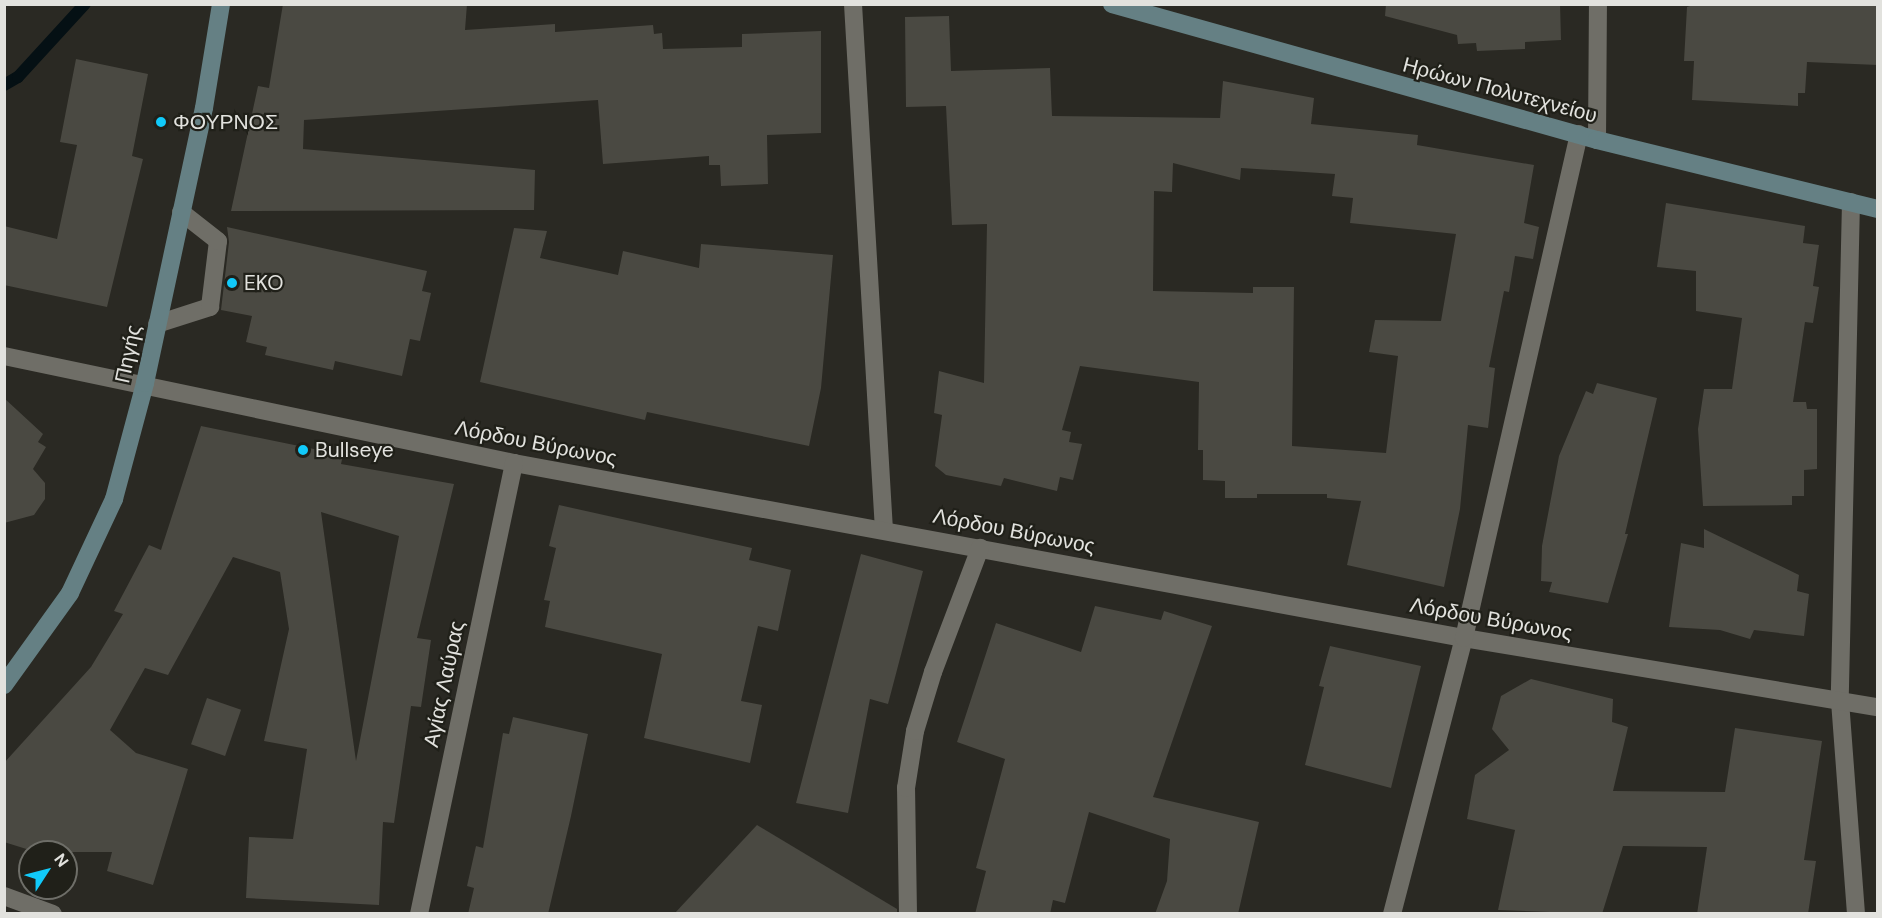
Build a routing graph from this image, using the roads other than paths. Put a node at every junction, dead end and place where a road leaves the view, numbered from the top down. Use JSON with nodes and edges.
{"nodes":[{"id":1,"x":221,"y":4,"type":"edge"},
{"id":2,"x":853,"y":4,"type":"edge"},
{"id":3,"x":1112,"y":4,"type":"edge"},
{"id":4,"x":1598,"y":4,"type":"edge"},
{"id":5,"x":1579,"y":134,"type":"junction"},
{"id":6,"x":1597,"y":140,"type":"junction"},
{"id":7,"x":1851,"y":202,"type":"junction"},
{"id":8,"x":1878,"y":209,"type":"edge"},
{"id":9,"x":181,"y":212,"type":"junction"},
{"id":10,"x":158,"y":324,"type":"junction"},
{"id":11,"x":4,"y":356,"type":"edge"},
{"id":12,"x":145,"y":383,"type":"junction"},
{"id":13,"x":514,"y":463,"type":"junction"},
{"id":14,"x":884,"y":530,"type":"junction"},
{"id":15,"x":980,"y":548,"type":"junction"},
{"id":16,"x":1464,"y":639,"type":"junction"},
{"id":17,"x":4,"y":685,"type":"edge"},
{"id":18,"x":1840,"y":701,"type":"junction"},
{"id":19,"x":1878,"y":707,"type":"edge"},
{"id":20,"x":4,"y":896,"type":"edge"},
{"id":21,"x":53,"y":914,"type":"edge"},
{"id":22,"x":419,"y":914,"type":"edge"},
{"id":23,"x":908,"y":914,"type":"edge"},
{"id":24,"x":1392,"y":914,"type":"edge"},
{"id":25,"x":1856,"y":914,"type":"edge"}],
"edges":[{"from":1,"to":9,"type":"street","name":"Πηγής"},
{"from":2,"to":14,"type":"street"},
{"from":3,"to":5,"type":"street","name":"Ηρώων Πολυτεχνείου"},
{"from":4,"to":6,"type":"street"},
{"from":5,"to":6,"type":"street","name":"Ηρώων Πολυτεχνείου"},
{"from":5,"to":16,"type":"street"},
{"from":6,"to":7,"type":"street","name":"Ηρώων Πολυτεχνείου"},
{"from":7,"to":8,"type":"street","name":"Ηρώων Πολυτεχνείου"},
{"from":7,"to":18,"type":"street"},
{"from":9,"to":10,"type":"street","name":"Πηγής"},
{"from":9,"to":10,"type":"street"},
{"from":10,"to":12,"type":"street","name":"Πηγής"},
{"from":11,"to":12,"type":"street","name":"Λόρδου Βύρωνος"},
{"from":12,"to":13,"type":"street","name":"Λόρδου Βύρωνος"},
{"from":12,"to":17,"type":"street","name":"Πηγής"},
{"from":13,"to":14,"type":"street","name":"Λόρδου Βύρωνος"},
{"from":13,"to":22,"type":"street","name":"Αγίας Λαύρας"},
{"from":14,"to":15,"type":"street","name":"Λόρδου Βύρωνος"},
{"from":15,"to":16,"type":"street","name":"Λόρδου Βύρωνος"},
{"from":15,"to":23,"type":"street"},
{"from":16,"to":18,"type":"street","name":"Λόρδου Βύρωνος"},
{"from":16,"to":24,"type":"street"},
{"from":18,"to":19,"type":"street","name":"Λόρδου Βύρωνος"},
{"from":18,"to":25,"type":"street"},
{"from":20,"to":21,"type":"street"}]}
